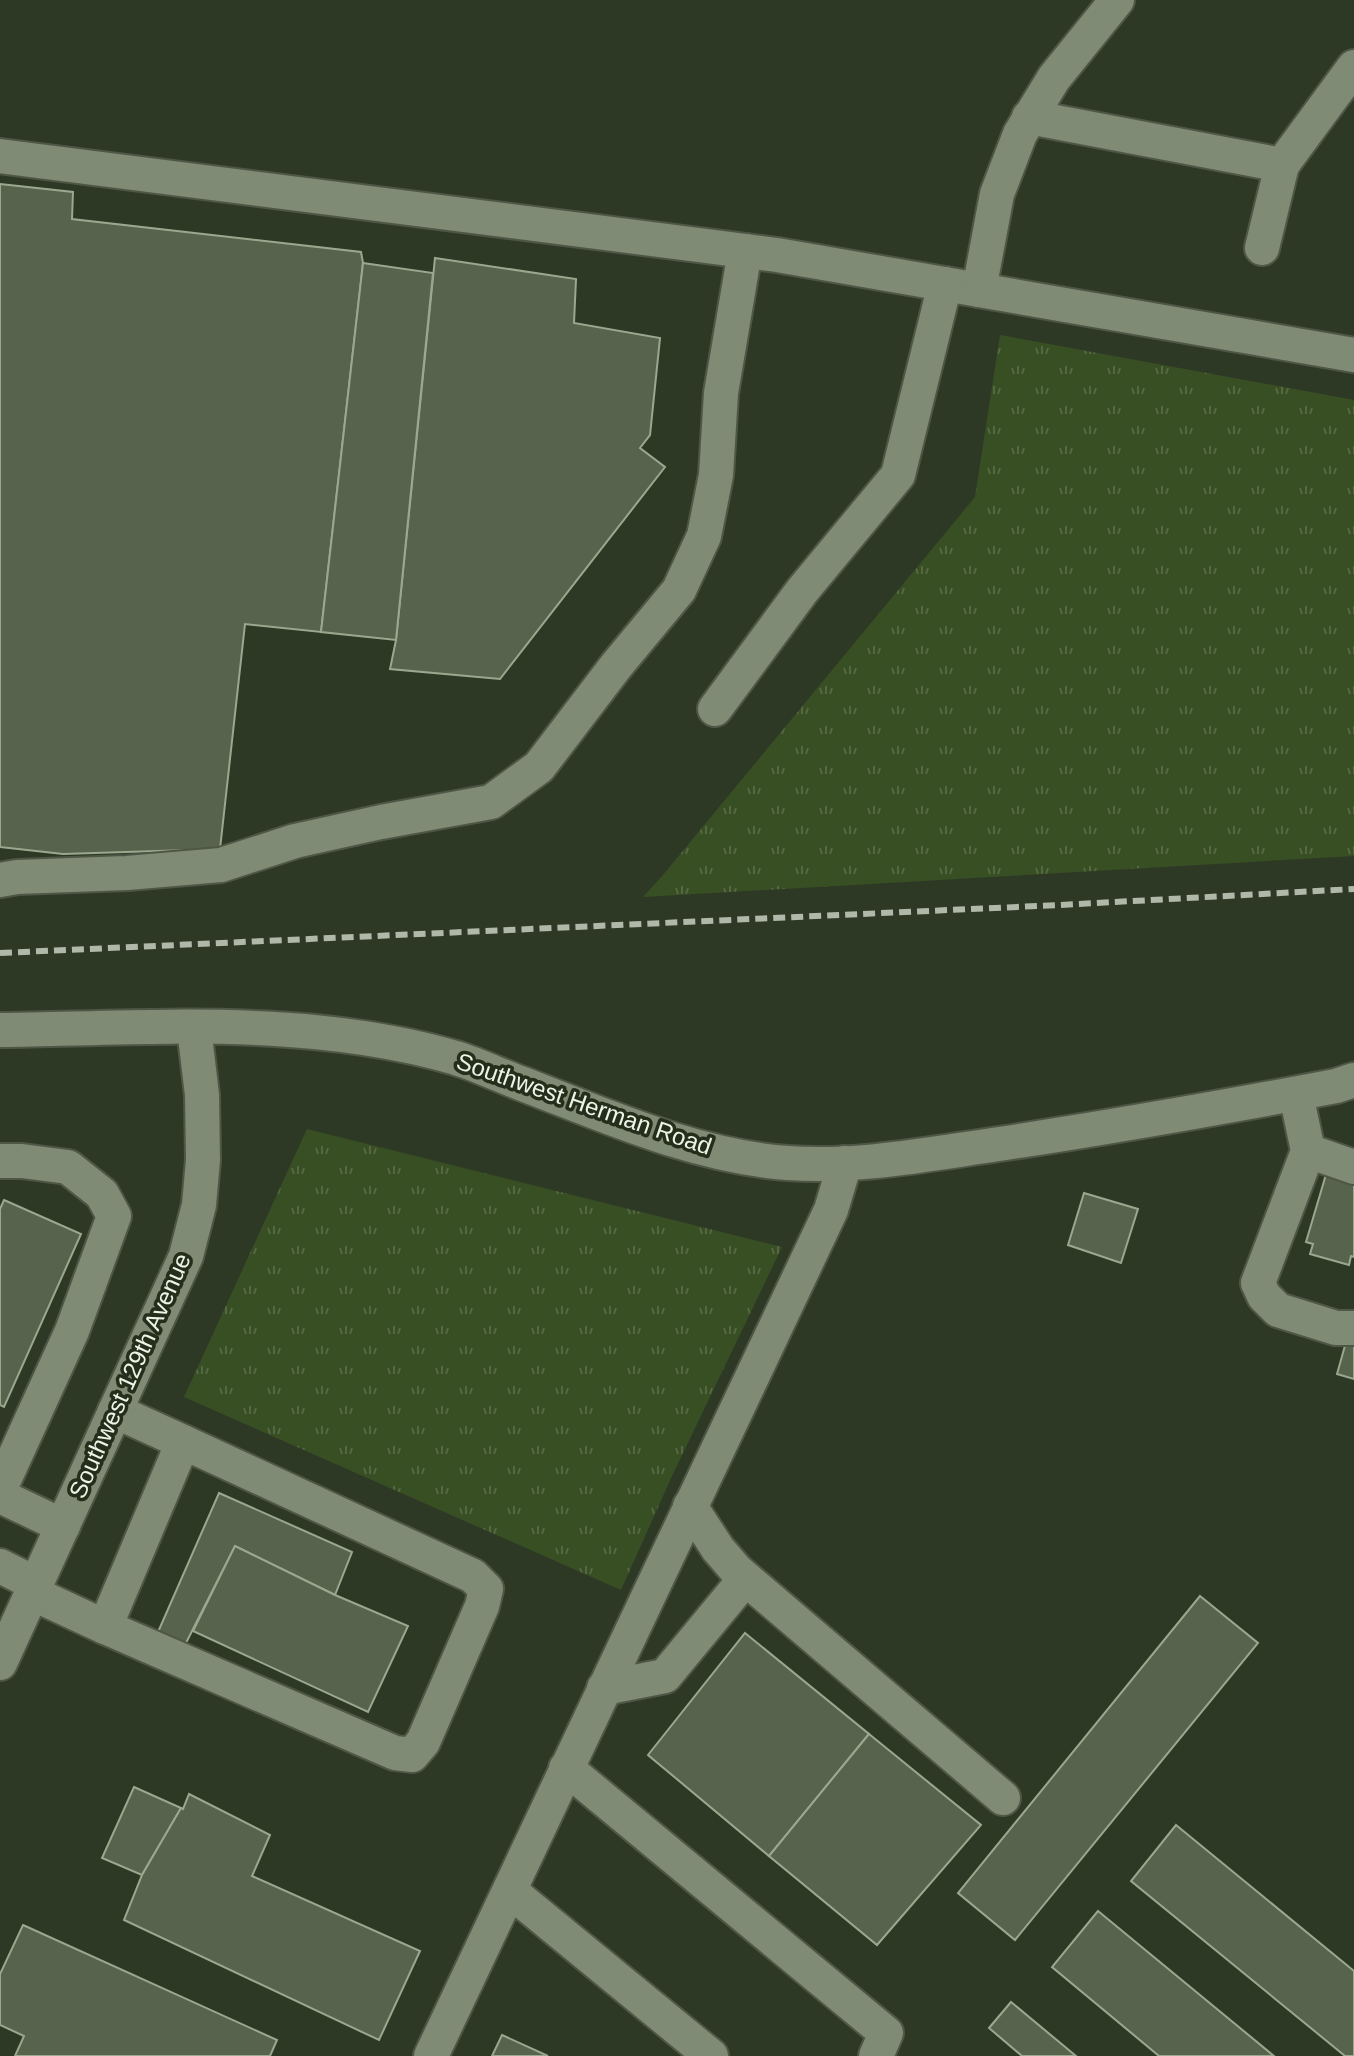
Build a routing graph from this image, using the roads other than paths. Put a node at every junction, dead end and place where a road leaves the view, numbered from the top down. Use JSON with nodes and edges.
{"nodes":[{"id":1,"x":1117,"y":0,"type":"edge"},
{"id":2,"x":1354,"y":67,"type":"edge"},
{"id":3,"x":1029,"y":117,"type":"junction"},
{"id":4,"x":0,"y":156,"type":"edge"},
{"id":5,"x":1282,"y":165,"type":"junction"},
{"id":6,"x":1262,"y":248,"type":"dead end"},
{"id":7,"x":745,"y":251,"type":"junction"},
{"id":8,"x":945,"y":284,"type":"junction"},
{"id":9,"x":979,"y":290,"type":"junction"},
{"id":10,"x":1354,"y":355,"type":"edge"},
{"id":11,"x":715,"y":709,"type":"dead end"},
{"id":12,"x":0,"y":880,"type":"edge"},
{"id":13,"x":194,"y":1028,"type":"junction"},
{"id":14,"x":0,"y":1030,"type":"edge"},
{"id":15,"x":1354,"y":1080,"type":"edge"},
{"id":16,"x":1296,"y":1094,"type":"junction"},
{"id":17,"x":1308,"y":1151,"type":"junction"},
{"id":18,"x":0,"y":1161,"type":"edge"},
{"id":19,"x":845,"y":1163,"type":"junction"},
{"id":20,"x":1354,"y":1167,"type":"edge"},
{"id":21,"x":1354,"y":1328,"type":"edge"},
{"id":22,"x":115,"y":1411,"type":"junction"},
{"id":23,"x":183,"y":1442,"type":"junction"},
{"id":24,"x":0,"y":1489,"type":"edge"},
{"id":25,"x":0,"y":1496,"type":"edge"},
{"id":26,"x":690,"y":1506,"type":"junction"},
{"id":27,"x":63,"y":1526,"type":"junction"},
{"id":28,"x":0,"y":1566,"type":"edge"},
{"id":29,"x":745,"y":1579,"type":"junction"},
{"id":30,"x":34,"y":1588,"type":"junction"},
{"id":31,"x":105,"y":1627,"type":"junction"},
{"id":32,"x":0,"y":1663,"type":"edge"},
{"id":33,"x":604,"y":1688,"type":"junction"},
{"id":34,"x":566,"y":1768,"type":"junction"},
{"id":35,"x":1003,"y":1798,"type":"dead end"},
{"id":36,"x":510,"y":1891,"type":"junction"},
{"id":37,"x":431,"y":2056,"type":"edge"},
{"id":38,"x":711,"y":2056,"type":"edge"},
{"id":39,"x":876,"y":2056,"type":"edge"}],
"edges":[{"from":1,"to":3,"type":"street"},
{"from":2,"to":5,"type":"street"},
{"from":3,"to":5,"type":"street"},
{"from":3,"to":9,"type":"street"},
{"from":4,"to":7,"type":"street"},
{"from":5,"to":6,"type":"street"},
{"from":7,"to":8,"type":"street"},
{"from":7,"to":12,"type":"street"},
{"from":8,"to":9,"type":"street"},
{"from":8,"to":11,"type":"street"},
{"from":9,"to":10,"type":"street"},
{"from":13,"to":14,"type":"street","name":"Southwest Herman Road"},
{"from":13,"to":19,"type":"street","name":"Southwest Herman Road"},
{"from":13,"to":22,"type":"street","name":"Southwest 129th Avenue"},
{"from":15,"to":16,"type":"street","name":"Southwest Herman Road"},
{"from":16,"to":17,"type":"street"},
{"from":16,"to":19,"type":"street","name":"Southwest Herman Road"},
{"from":17,"to":20,"type":"street"},
{"from":17,"to":21,"type":"street"},
{"from":18,"to":24,"type":"street"},
{"from":19,"to":26,"type":"street"},
{"from":22,"to":23,"type":"street"},
{"from":22,"to":27,"type":"street","name":"Southwest 129th Avenue"},
{"from":23,"to":31,"type":"street"},
{"from":23,"to":31,"type":"street"},
{"from":25,"to":27,"type":"street"},
{"from":26,"to":29,"type":"street"},
{"from":26,"to":33,"type":"street"},
{"from":27,"to":30,"type":"street","name":"Southwest 129th Avenue"},
{"from":28,"to":30,"type":"street"},
{"from":29,"to":33,"type":"street"},
{"from":29,"to":35,"type":"street"},
{"from":30,"to":31,"type":"street"},
{"from":30,"to":32,"type":"street","name":"Southwest 129th Avenue"},
{"from":33,"to":34,"type":"street"},
{"from":34,"to":36,"type":"street"},
{"from":34,"to":39,"type":"street"},
{"from":36,"to":37,"type":"street"},
{"from":36,"to":38,"type":"street"}]}
